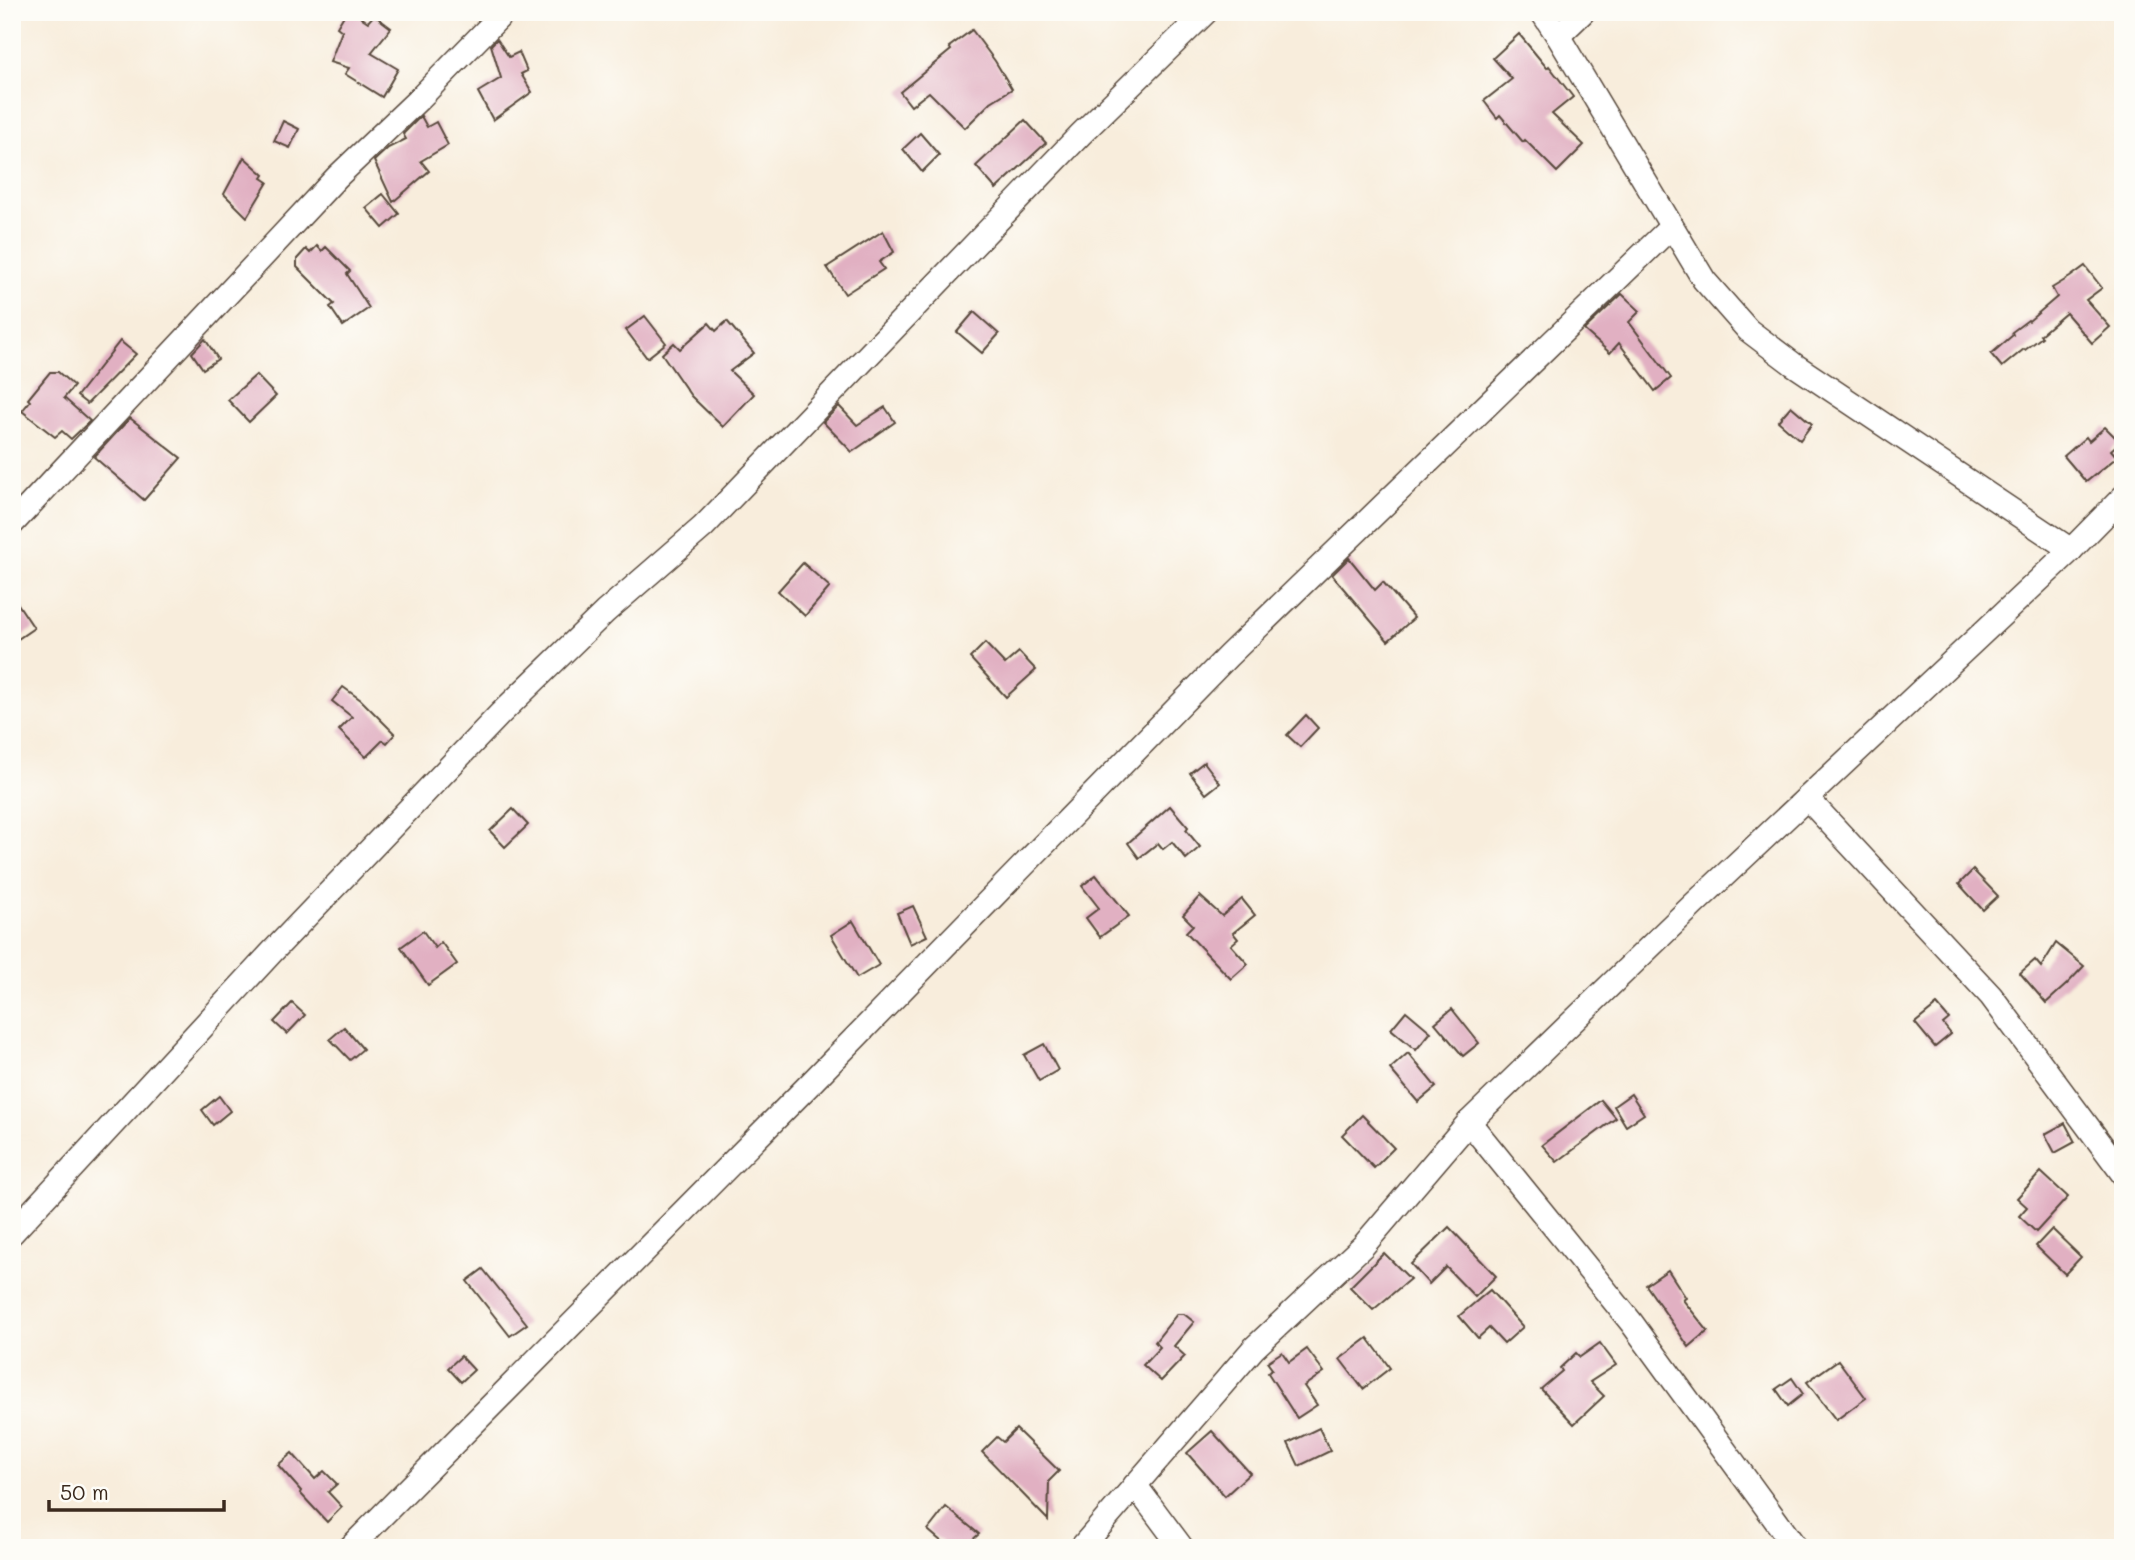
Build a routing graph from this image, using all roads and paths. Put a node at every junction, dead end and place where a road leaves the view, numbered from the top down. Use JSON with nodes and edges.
{"nodes":[{"id":1,"x":504,"y":12,"type":"edge"},
{"id":2,"x":1206,"y":12,"type":"edge"},
{"id":3,"x":1542,"y":12,"type":"edge"},
{"id":4,"x":1583,"y":12,"type":"edge"},
{"id":5,"x":1558,"y":36,"type":"junction"},
{"id":6,"x":1671,"y":227,"type":"junction"},
{"id":7,"x":2123,"y":497,"type":"edge"},
{"id":8,"x":12,"y":524,"type":"edge"},
{"id":9,"x":2071,"y":550,"type":"junction"},
{"id":10,"x":1807,"y":798,"type":"junction"},
{"id":11,"x":1469,"y":1122,"type":"junction"},
{"id":12,"x":2123,"y":1174,"type":"edge"},
{"id":13,"x":12,"y":1233,"type":"edge"},
{"id":14,"x":1135,"y":1485,"type":"junction"},
{"id":15,"x":350,"y":1548,"type":"edge"},
{"id":16,"x":1081,"y":1548,"type":"edge"},
{"id":17,"x":1182,"y":1548,"type":"edge"},
{"id":18,"x":1796,"y":1548,"type":"edge"}],
"edges":[{"from":1,"to":8,"type":"street"},
{"from":2,"to":13,"type":"street"},
{"from":3,"to":5,"type":"street"},
{"from":4,"to":5,"type":"street"},
{"from":5,"to":6,"type":"street"},
{"from":6,"to":9,"type":"street"},
{"from":6,"to":15,"type":"street"},
{"from":7,"to":9,"type":"street"},
{"from":9,"to":10,"type":"street"},
{"from":10,"to":11,"type":"street"},
{"from":10,"to":12,"type":"street"},
{"from":11,"to":14,"type":"street"},
{"from":11,"to":18,"type":"street"},
{"from":14,"to":16,"type":"street"},
{"from":14,"to":17,"type":"street"}]}
